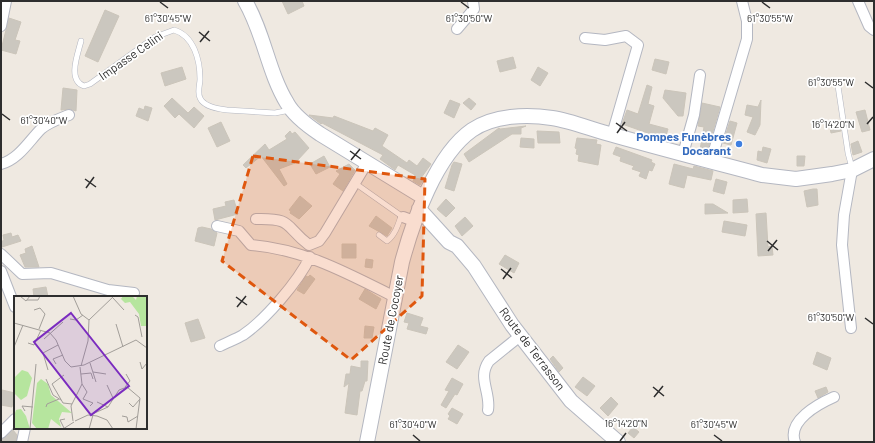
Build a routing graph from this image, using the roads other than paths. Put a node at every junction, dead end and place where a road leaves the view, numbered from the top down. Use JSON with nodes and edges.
{"nodes":[{"id":1,"x":6,"y":1,"type":"edge"},
{"id":2,"x":245,"y":1,"type":"edge"},
{"id":3,"x":473,"y":1,"type":"edge"},
{"id":4,"x":742,"y":1,"type":"edge"},
{"id":5,"x":858,"y":1,"type":"edge"},
{"id":6,"x":1,"y":26,"type":"edge"},
{"id":7,"x":457,"y":29,"type":"dead end"},
{"id":8,"x":874,"y":30,"type":"edge"},
{"id":9,"x":585,"y":38,"type":"dead end"},
{"id":10,"x":81,"y":41,"type":"dead end"},
{"id":11,"x":700,"y":75,"type":"dead end"},
{"id":12,"x":838,"y":86,"type":"dead end"},
{"id":13,"x":291,"y":109,"type":"junction"},
{"id":14,"x":69,"y":115,"type":"dead end"},
{"id":15,"x":612,"y":135,"type":"junction"},
{"id":16,"x":683,"y":154,"type":"junction"},
{"id":17,"x":874,"y":159,"type":"edge"},
{"id":18,"x":711,"y":162,"type":"junction"},
{"id":19,"x":367,"y":163,"type":"junction"},
{"id":20,"x":1,"y":164,"type":"edge"},
{"id":21,"x":852,"y":170,"type":"junction"},
{"id":22,"x":359,"y":186,"type":"dead end"},
{"id":23,"x":414,"y":212,"type":"junction"},
{"id":24,"x":256,"y":219,"type":"dead end"},
{"id":25,"x":217,"y":226,"type":"dead end"},
{"id":26,"x":379,"y":235,"type":"dead end"},
{"id":27,"x":457,"y":246,"type":"junction"},
{"id":28,"x":1,"y":254,"type":"edge"},
{"id":29,"x":310,"y":257,"type":"junction"},
{"id":30,"x":1,"y":271,"type":"edge"},
{"id":31,"x":134,"y":293,"type":"dead end"},
{"id":32,"x":395,"y":297,"type":"junction"},
{"id":33,"x":14,"y":305,"type":"edge"},
{"id":34,"x":851,"y":328,"type":"dead end"},
{"id":35,"x":520,"y":336,"type":"junction"},
{"id":36,"x":220,"y":346,"type":"dead end"},
{"id":37,"x":834,"y":397,"type":"dead end"},
{"id":38,"x":488,"y":410,"type":"dead end"},
{"id":39,"x":14,"y":420,"type":"edge"},
{"id":40,"x":25,"y":429,"type":"edge"},
{"id":41,"x":1,"y":433,"type":"edge"},
{"id":42,"x":22,"y":442,"type":"edge"},
{"id":43,"x":367,"y":442,"type":"edge"},
{"id":44,"x":618,"y":442,"type":"edge"},
{"id":45,"x":795,"y":442,"type":"edge"}],
"edges":[{"from":1,"to":6,"type":"street"},
{"from":2,"to":13,"type":"main road"},
{"from":3,"to":7,"type":"street"},
{"from":4,"to":18,"type":"street"},
{"from":5,"to":8,"type":"street"},
{"from":9,"to":15,"type":"street"},
{"from":10,"to":13,"type":"lane","name":"Impasse Celini"},
{"from":11,"to":16,"type":"street"},
{"from":12,"to":21,"type":"lane"},
{"from":13,"to":19,"type":"main road"},
{"from":14,"to":20,"type":"street"},
{"from":15,"to":16,"type":"main road","name":"Route de Cocoyer"},
{"from":15,"to":23,"type":"main road","name":"Route de Cocoyer"},
{"from":16,"to":18,"type":"main road","name":"Route de Cocoyer"},
{"from":17,"to":21,"type":"main road","name":"Route de Cocoyer"},
{"from":18,"to":21,"type":"main road","name":"Route de Cocoyer"},
{"from":19,"to":23,"type":"main road"},
{"from":19,"to":24,"type":"street"},
{"from":21,"to":34,"type":"street"},
{"from":22,"to":23,"type":"lane"},
{"from":23,"to":26,"type":"lane"},
{"from":23,"to":27,"type":"main road","name":"Route de Terrasson"},
{"from":23,"to":27,"type":"main road","name":"Route de Terrasson"},
{"from":23,"to":32,"type":"main road","name":"Route de Cocoyer"},
{"from":25,"to":29,"type":"street"},
{"from":27,"to":35,"type":"main road","name":"Route de Terrasson"},
{"from":28,"to":31,"type":"street"},
{"from":29,"to":32,"type":"street"},
{"from":29,"to":36,"type":"street"},
{"from":30,"to":33,"type":"street"},
{"from":32,"to":43,"type":"main road","name":"Route de Cocoyer"},
{"from":35,"to":38,"type":"street"},
{"from":35,"to":44,"type":"main road","name":"Route de Terrasson"},
{"from":37,"to":45,"type":"street"},
{"from":39,"to":41,"type":"street"},
{"from":40,"to":42,"type":"street"}]}
